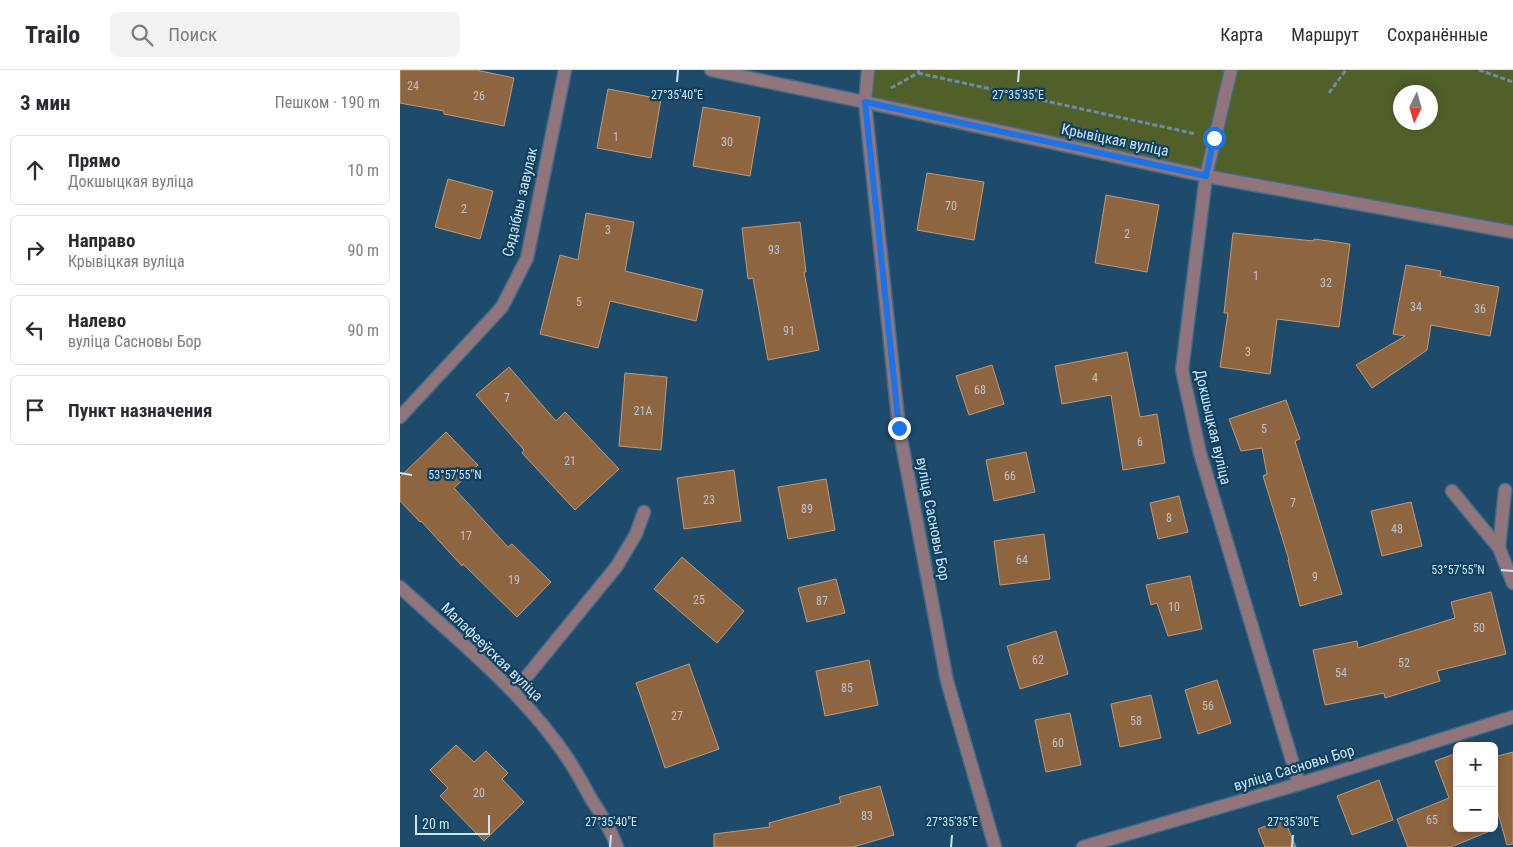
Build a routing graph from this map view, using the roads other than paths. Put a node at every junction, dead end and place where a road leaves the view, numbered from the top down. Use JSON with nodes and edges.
{"nodes":[{"id":1,"x":565,"y":70,"type":"edge"},
{"id":2,"x":711,"y":70,"type":"edge"},
{"id":3,"x":868,"y":70,"type":"edge"},
{"id":4,"x":1231,"y":70,"type":"edge"},
{"id":5,"x":865,"y":102,"type":"junction"},
{"id":6,"x":1206,"y":176,"type":"junction"},
{"id":7,"x":1513,"y":232,"type":"edge"},
{"id":8,"x":400,"y":416,"type":"edge"},
{"id":9,"x":1505,"y":490,"type":"dead end"},
{"id":10,"x":1452,"y":491,"type":"dead end"},
{"id":11,"x":644,"y":512,"type":"dead end"},
{"id":12,"x":1499,"y":548,"type":"junction"},
{"id":13,"x":1513,"y":583,"type":"edge"},
{"id":14,"x":400,"y":587,"type":"edge"},
{"id":15,"x":514,"y":692,"type":"junction"},
{"id":16,"x":1513,"y":717,"type":"edge"},
{"id":17,"x":1299,"y":784,"type":"junction"},
{"id":18,"x":617,"y":847,"type":"edge"},
{"id":19,"x":995,"y":847,"type":"edge"},
{"id":20,"x":1083,"y":847,"type":"edge"}],
"edges":[{"from":1,"to":8,"type":"street","name":"Сядзібны завулак"},
{"from":2,"to":5,"type":"street","name":"Крывіцкая вуліца"},
{"from":3,"to":5,"type":"street","name":"вуліца Сасновы Бор"},
{"from":4,"to":6,"type":"street","name":"Докшыцкая вуліца"},
{"from":5,"to":6,"type":"street","name":"Крывіцкая вуліца"},
{"from":5,"to":19,"type":"street","name":"вуліца Сасновы Бор"},
{"from":6,"to":7,"type":"street","name":"Крывіцкая вуліца"},
{"from":6,"to":17,"type":"street","name":"Докшыцкая вуліца"},
{"from":9,"to":12,"type":"street"},
{"from":10,"to":12,"type":"street"},
{"from":11,"to":15,"type":"street"},
{"from":12,"to":13,"type":"street"},
{"from":14,"to":15,"type":"street","name":"Малафееўская вуліца"},
{"from":15,"to":18,"type":"street","name":"Малафееўская вуліца"},
{"from":16,"to":17,"type":"street","name":"вуліца Сасновы Бор"},
{"from":17,"to":20,"type":"street","name":"вуліца Сасновы Бор"}]}
